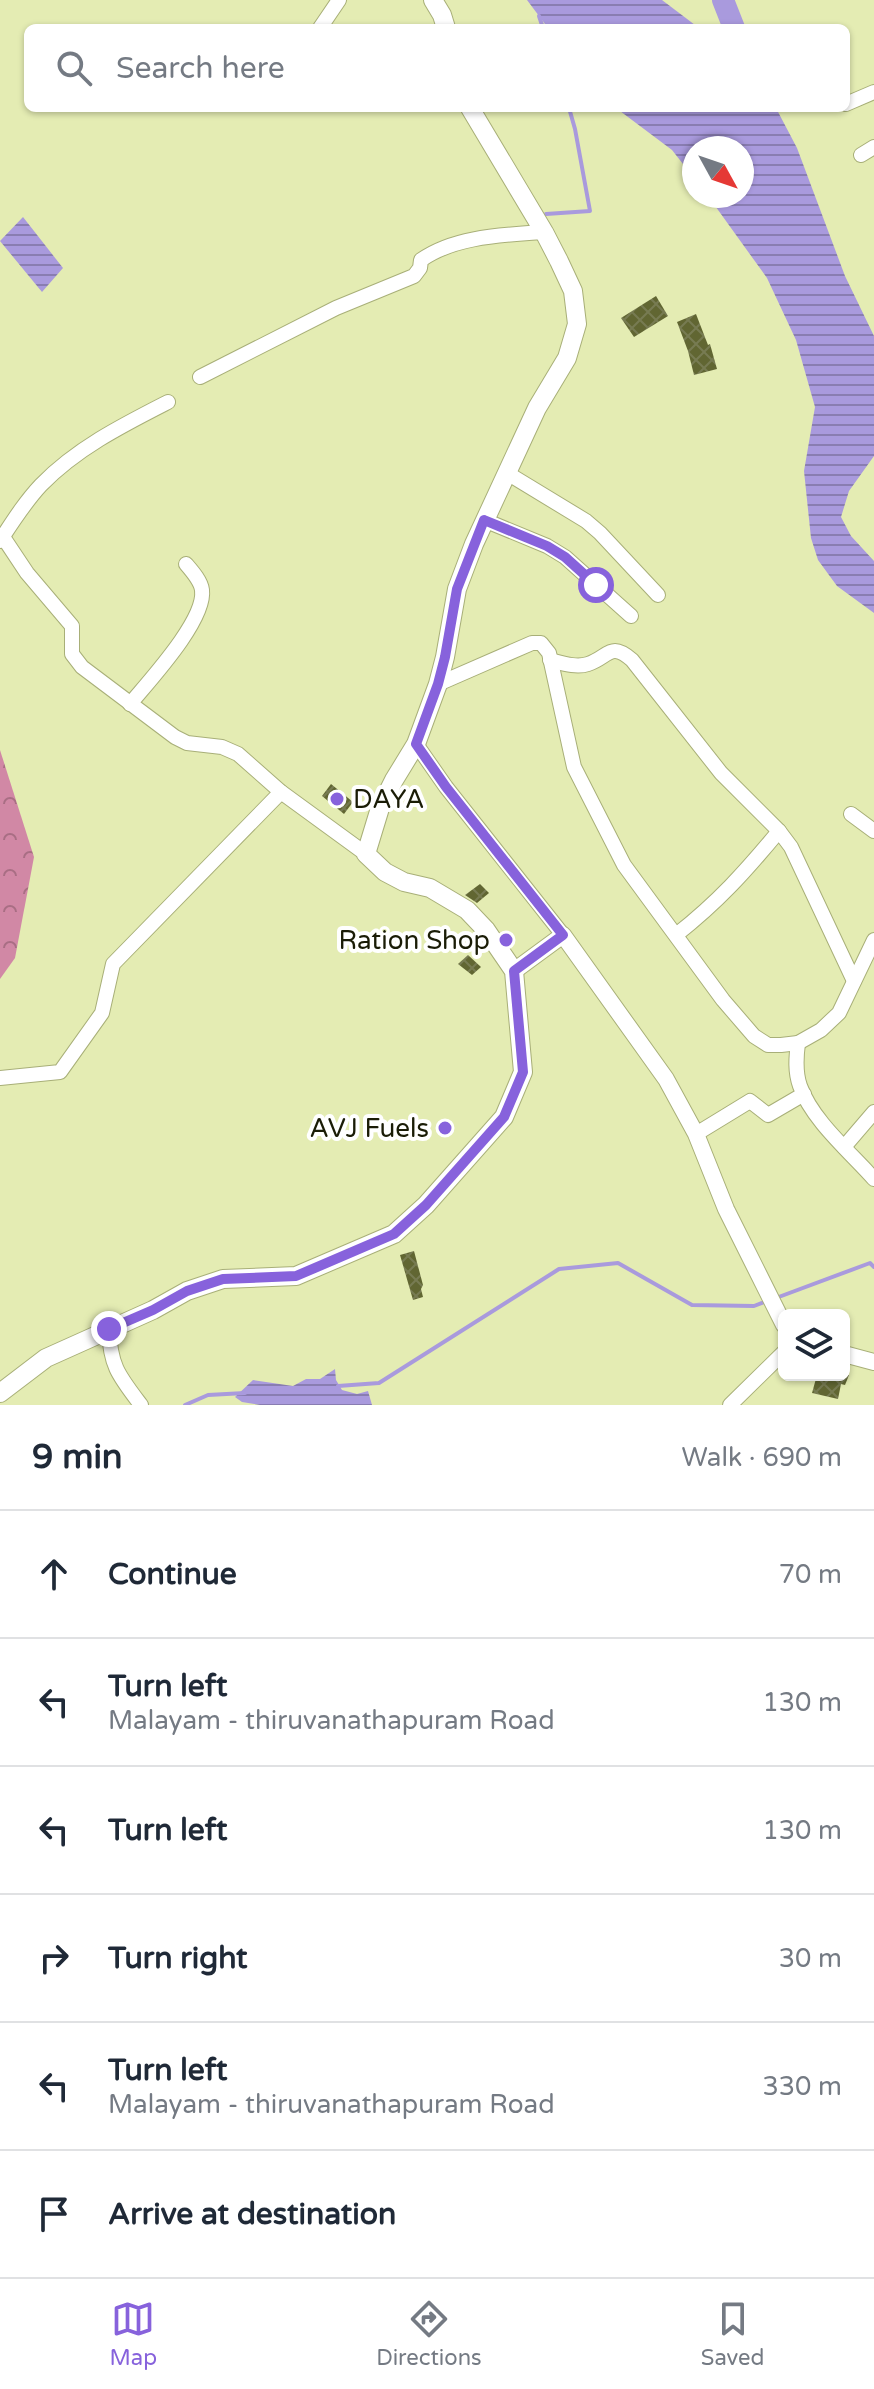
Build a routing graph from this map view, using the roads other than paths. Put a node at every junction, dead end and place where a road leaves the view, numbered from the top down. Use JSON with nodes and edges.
{"nodes":[{"id":1,"x":339,"y":0,"type":"edge"},
{"id":2,"x":433,"y":0,"type":"edge"},
{"id":3,"x":323,"y":24,"type":"edge"},
{"id":4,"x":444,"y":24,"type":"edge"},
{"id":5,"x":874,"y":92,"type":"edge"},
{"id":6,"x":850,"y":102,"type":"edge"},
{"id":7,"x":472,"y":112,"type":"edge"},
{"id":8,"x":544,"y":232,"type":"junction"},
{"id":9,"x":200,"y":377,"type":"dead end"},
{"id":10,"x":168,"y":402,"type":"dead end"},
{"id":11,"x":507,"y":473,"type":"junction"},
{"id":12,"x":484,"y":520,"type":"junction"},
{"id":13,"x":1,"y":539,"type":"edge"},
{"id":14,"x":186,"y":564,"type":"dead end"},
{"id":15,"x":658,"y":595,"type":"dead end"},
{"id":16,"x":631,"y":616,"type":"dead end"},
{"id":17,"x":550,"y":660,"type":"junction"},
{"id":18,"x":438,"y":684,"type":"junction"},
{"id":19,"x":130,"y":704,"type":"junction"},
{"id":20,"x":416,"y":744,"type":"junction"},
{"id":21,"x":281,"y":792,"type":"junction"},
{"id":22,"x":851,"y":814,"type":"dead end"},
{"id":23,"x":779,"y":831,"type":"junction"},
{"id":24,"x":874,"y":831,"type":"edge"},
{"id":25,"x":366,"y":854,"type":"junction"},
{"id":26,"x":563,"y":935,"type":"junction"},
{"id":27,"x":676,"y":935,"type":"junction"},
{"id":28,"x":874,"y":940,"type":"edge"},
{"id":29,"x":514,"y":971,"type":"junction"},
{"id":30,"x":854,"y":981,"type":"junction"},
{"id":31,"x":798,"y":1043,"type":"junction"},
{"id":32,"x":0,"y":1078,"type":"edge"},
{"id":33,"x":804,"y":1094,"type":"junction"},
{"id":34,"x":874,"y":1112,"type":"edge"},
{"id":35,"x":696,"y":1134,"type":"junction"},
{"id":36,"x":844,"y":1147,"type":"junction"},
{"id":37,"x":874,"y":1179,"type":"edge"},
{"id":38,"x":778,"y":1313,"type":"edge"},
{"id":39,"x":109,"y":1329,"type":"junction"},
{"id":40,"x":850,"y":1356,"type":"edge"},
{"id":41,"x":778,"y":1358,"type":"edge"},
{"id":42,"x":874,"y":1362,"type":"edge"},
{"id":43,"x":0,"y":1393,"type":"edge"},
{"id":44,"x":141,"y":1405,"type":"edge"},
{"id":45,"x":730,"y":1405,"type":"edge"}],
"edges":[{"from":1,"to":3,"type":"street"},
{"from":2,"to":4,"type":"main road"},
{"from":5,"to":6,"type":"street"},
{"from":7,"to":8,"type":"main road"},
{"from":8,"to":9,"type":"street"},
{"from":8,"to":11,"type":"main road"},
{"from":10,"to":13,"type":"street"},
{"from":11,"to":12,"type":"main road"},
{"from":11,"to":15,"type":"street"},
{"from":12,"to":16,"type":"street"},
{"from":12,"to":18,"type":"main road"},
{"from":13,"to":19,"type":"street"},
{"from":14,"to":19,"type":"street"},
{"from":17,"to":18,"type":"street"},
{"from":17,"to":23,"type":"street"},
{"from":17,"to":27,"type":"street"},
{"from":18,"to":20,"type":"main road"},
{"from":19,"to":21,"type":"street"},
{"from":20,"to":25,"type":"main road"},
{"from":20,"to":26,"type":"street"},
{"from":21,"to":25,"type":"street"},
{"from":21,"to":32,"type":"street"},
{"from":22,"to":24,"type":"street"},
{"from":23,"to":27,"type":"street"},
{"from":23,"to":30,"type":"street"},
{"from":25,"to":29,"type":"main road"},
{"from":26,"to":29,"type":"street"},
{"from":26,"to":35,"type":"street"},
{"from":27,"to":31,"type":"street"},
{"from":28,"to":30,"type":"street"},
{"from":29,"to":39,"type":"main road"},
{"from":30,"to":31,"type":"street"},
{"from":31,"to":33,"type":"street"},
{"from":33,"to":35,"type":"street"},
{"from":33,"to":36,"type":"street"},
{"from":34,"to":36,"type":"street"},
{"from":35,"to":38,"type":"street"},
{"from":36,"to":37,"type":"street"},
{"from":39,"to":43,"type":"main road"},
{"from":39,"to":44,"type":"street"},
{"from":40,"to":42,"type":"street"},
{"from":41,"to":45,"type":"street"}]}
